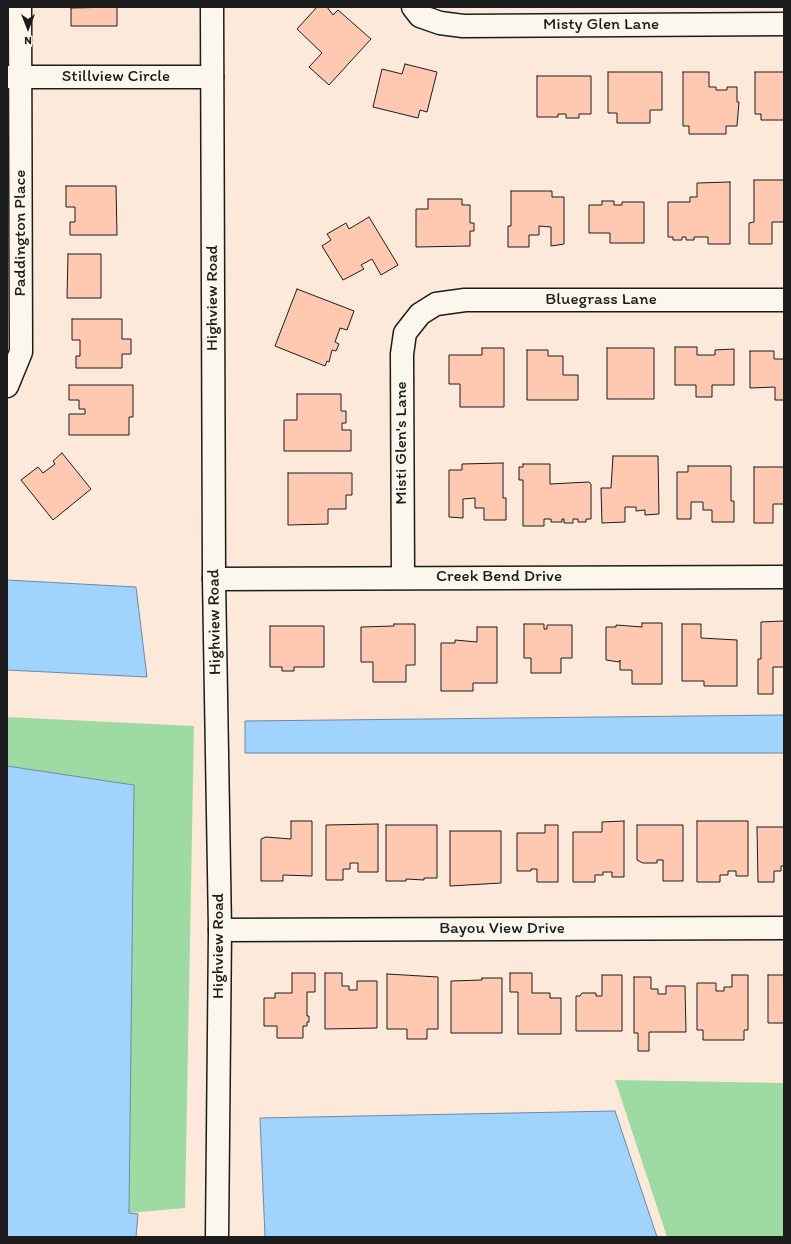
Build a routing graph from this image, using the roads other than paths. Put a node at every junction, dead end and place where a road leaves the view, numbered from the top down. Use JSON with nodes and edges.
{"nodes":[{"id":1,"x":20,"y":7,"type":"edge"},
{"id":2,"x":212,"y":7,"type":"edge"},
{"id":3,"x":416,"y":11,"type":"edge"},
{"id":4,"x":784,"y":24,"type":"edge"},
{"id":5,"x":14,"y":77,"type":"edge"},
{"id":6,"x":212,"y":77,"type":"junction"},
{"id":7,"x":784,"y":300,"type":"edge"},
{"id":8,"x":420,"y":314,"type":"joint"},
{"id":9,"x":7,"y":386,"type":"edge"},
{"id":10,"x":403,"y":577,"type":"junction"},
{"id":11,"x":784,"y":577,"type":"edge"},
{"id":12,"x":214,"y":579,"type":"junction"},
{"id":13,"x":784,"y":928,"type":"edge"},
{"id":14,"x":220,"y":930,"type":"junction"},
{"id":15,"x":218,"y":1237,"type":"edge"}],
"edges":[{"from":1,"to":5,"type":"street"},
{"from":2,"to":6,"type":"street","name":"Highview Road"},
{"from":3,"to":4,"type":"street","name":"Misty Glen Lane"},
{"from":5,"to":6,"type":"street","name":"Stillview Circle"},
{"from":5,"to":9,"type":"street","name":"Paddington Place"},
{"from":6,"to":12,"type":"street","name":"Highview Road"},
{"from":7,"to":8,"type":"street","name":"Bluegrass Lane"},
{"from":8,"to":10,"type":"street","name":"Misti Glen's Lane"},
{"from":10,"to":11,"type":"street","name":"Creek Bend Drive"},
{"from":10,"to":12,"type":"street","name":"Creek Bend Drive"},
{"from":12,"to":14,"type":"street","name":"Highview Road"},
{"from":13,"to":14,"type":"street","name":"Bayou View Drive"},
{"from":14,"to":15,"type":"street","name":"Highview Road"}]}
